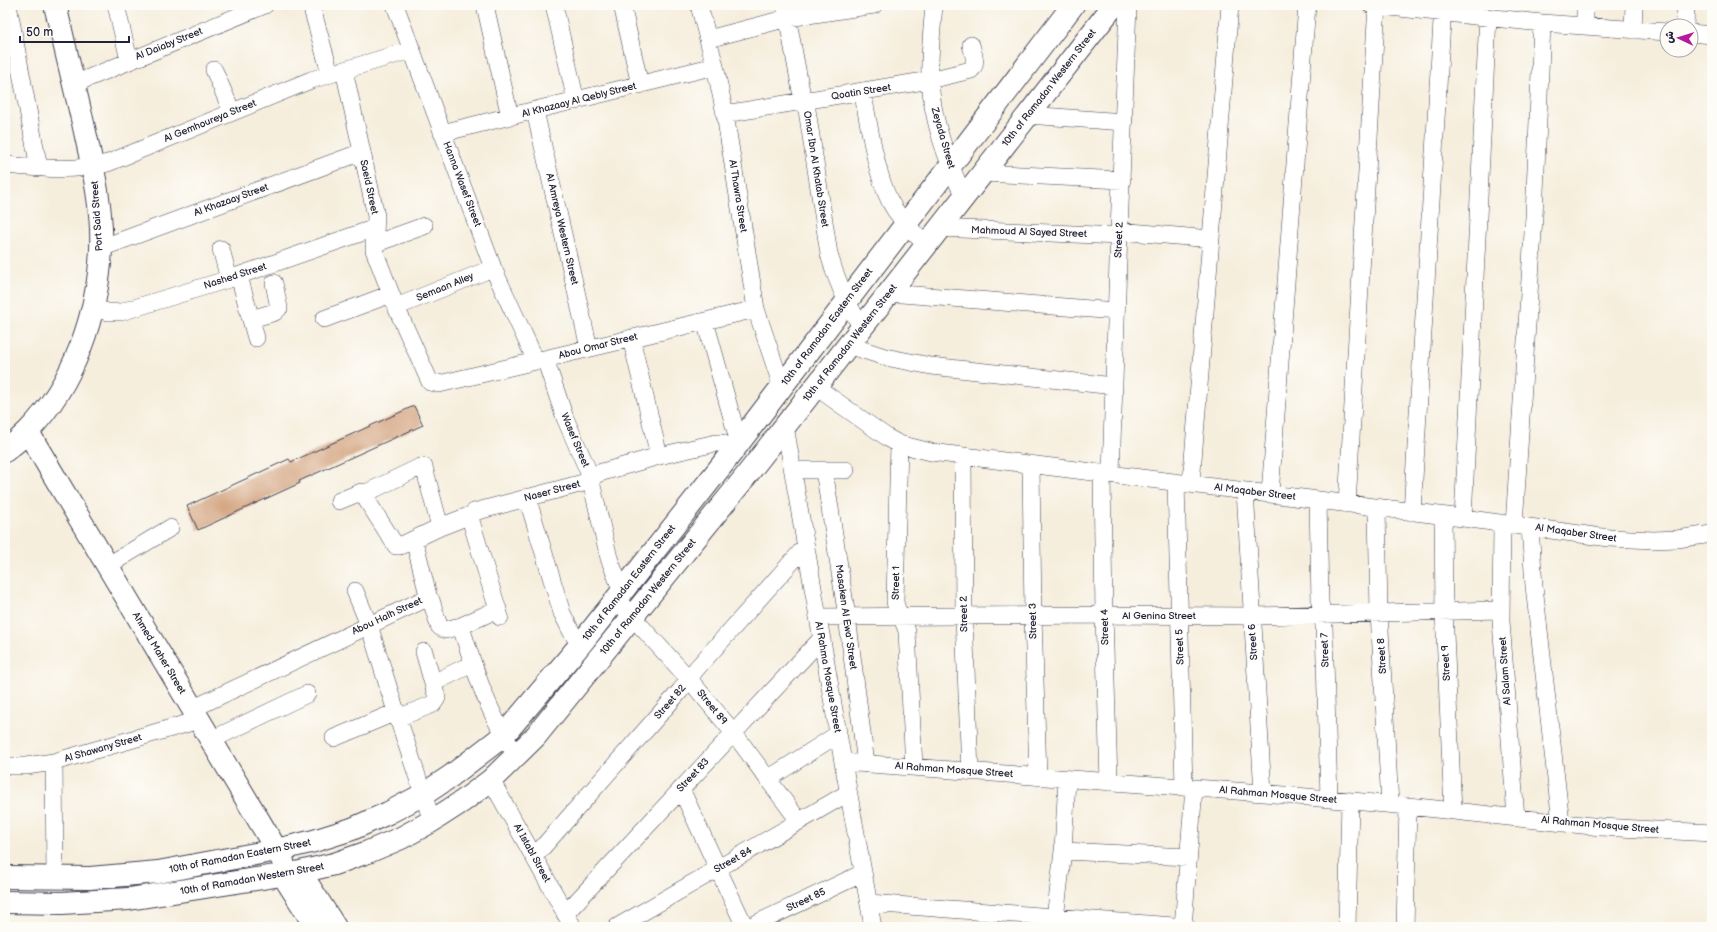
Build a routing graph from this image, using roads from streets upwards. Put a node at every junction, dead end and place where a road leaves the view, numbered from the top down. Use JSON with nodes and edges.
{"nodes":[{"id":1,"x":8,"y":5,"type":"edge"},
{"id":2,"x":55,"y":5,"type":"edge"},
{"id":3,"x":116,"y":5,"type":"edge"},
{"id":4,"x":265,"y":5,"type":"edge"},
{"id":5,"x":311,"y":5,"type":"edge"},
{"id":6,"x":395,"y":5,"type":"edge"},
{"id":7,"x":485,"y":5,"type":"edge"},
{"id":8,"x":554,"y":5,"type":"edge"},
{"id":9,"x":622,"y":5,"type":"edge"},
{"id":10,"x":699,"y":5,"type":"edge"},
{"id":11,"x":874,"y":5,"type":"edge"},
{"id":12,"x":934,"y":5,"type":"edge"},
{"id":13,"x":1073,"y":5,"type":"edge"},
{"id":14,"x":1114,"y":5,"type":"edge"},
{"id":15,"x":1128,"y":5,"type":"edge"},
{"id":16,"x":1230,"y":5,"type":"edge"},
{"id":17,"x":1307,"y":5,"type":"edge"},
{"id":18,"x":1375,"y":5,"type":"edge"},
{"id":19,"x":1585,"y":5,"type":"edge"},
{"id":20,"x":1634,"y":5,"type":"edge"},
{"id":21,"x":1686,"y":5,"type":"edge"},
{"id":22,"x":1443,"y":9,"type":"edge"},
{"id":23,"x":787,"y":12,"type":"edge"},
{"id":24,"x":1521,"y":13,"type":"edge"},
{"id":25,"x":1488,"y":17,"type":"junction"},
{"id":26,"x":1685,"y":18,"type":"edge"},
{"id":27,"x":1542,"y":23,"type":"junction"},
{"id":28,"x":1586,"y":26,"type":"junction"},
{"id":29,"x":1633,"y":30,"type":"junction"},
{"id":30,"x":1659,"y":32,"type":"edge"},
{"id":31,"x":1699,"y":34,"type":"edge"},
{"id":32,"x":1712,"y":35,"type":"edge"},
{"id":33,"x":708,"y":39,"type":"junction"},
{"id":34,"x":971,"y":45,"type":"dead end"},
{"id":35,"x":411,"y":50,"type":"junction"},
{"id":36,"x":129,"y":60,"type":"junction"},
{"id":37,"x":715,"y":66,"type":"junction"},
{"id":38,"x":214,"y":70,"type":"dead end"},
{"id":39,"x":337,"y":72,"type":"junction"},
{"id":40,"x":930,"y":80,"type":"junction"},
{"id":41,"x":74,"y":84,"type":"junction"},
{"id":42,"x":640,"y":85,"type":"junction"},
{"id":43,"x":862,"y":91,"type":"junction"},
{"id":44,"x":576,"y":101,"type":"junction"},
{"id":45,"x":804,"y":101,"type":"junction"},
{"id":46,"x":535,"y":111,"type":"junction"},
{"id":47,"x":232,"y":112,"type":"junction"},
{"id":48,"x":725,"y":114,"type":"junction"},
{"id":49,"x":1028,"y":115,"type":"junction"},
{"id":50,"x":510,"y":117,"type":"junction"},
{"id":51,"x":1124,"y":122,"type":"junction"},
{"id":52,"x":442,"y":133,"type":"junction"},
{"id":53,"x":362,"y":152,"type":"junction"},
{"id":54,"x":5,"y":165,"type":"edge"},
{"id":55,"x":950,"y":166,"type":"junction"},
{"id":56,"x":93,"y":167,"type":"junction"},
{"id":57,"x":39,"y":168,"type":"junction"},
{"id":58,"x":983,"y":172,"type":"junction"},
{"id":59,"x":1122,"y":180,"type":"junction"},
{"id":60,"x":964,"y":197,"type":"junction"},
{"id":61,"x":906,"y":224,"type":"junction"},
{"id":62,"x":424,"y":226,"type":"dead end"},
{"id":63,"x":939,"y":228,"type":"junction"},
{"id":64,"x":1119,"y":233,"type":"junction"},
{"id":65,"x":375,"y":236,"type":"junction"},
{"id":66,"x":1211,"y":239,"type":"junction"},
{"id":67,"x":926,"y":245,"type":"junction"},
{"id":68,"x":101,"y":248,"type":"junction"},
{"id":69,"x":221,"y":249,"type":"dead end"},
{"id":70,"x":493,"y":268,"type":"junction"},
{"id":71,"x":234,"y":278,"type":"junction"},
{"id":72,"x":274,"y":283,"type":"dead end"},
{"id":73,"x":889,"y":293,"type":"junction"},
{"id":74,"x":394,"y":300,"type":"junction"},
{"id":75,"x":846,"y":302,"type":"junction"},
{"id":76,"x":92,"y":308,"type":"junction"},
{"id":77,"x":756,"y":309,"type":"junction"},
{"id":78,"x":1116,"y":311,"type":"junction"},
{"id":79,"x":251,"y":318,"type":"junction"},
{"id":80,"x":324,"y":319,"type":"dead end"},
{"id":81,"x":705,"y":321,"type":"junction"},
{"id":82,"x":862,"y":328,"type":"junction"},
{"id":83,"x":256,"y":338,"type":"dead end"},
{"id":84,"x":631,"y":338,"type":"junction"},
{"id":85,"x":848,"y":345,"type":"junction"},
{"id":86,"x":589,"y":348,"type":"junction"},
{"id":87,"x":803,"y":359,"type":"junction"},
{"id":88,"x":541,"y":360,"type":"junction"},
{"id":89,"x":819,"y":382,"type":"junction"},
{"id":90,"x":439,"y":384,"type":"joint"},
{"id":91,"x":782,"y":386,"type":"junction"},
{"id":92,"x":1114,"y":386,"type":"junction"},
{"id":93,"x":785,"y":426,"type":"junction"},
{"id":94,"x":28,"y":432,"type":"junction"},
{"id":95,"x":899,"y":444,"type":"junction"},
{"id":96,"x":5,"y":451,"type":"edge"},
{"id":97,"x":732,"y":453,"type":"junction"},
{"id":98,"x":659,"y":456,"type":"junction"},
{"id":99,"x":963,"y":456,"type":"junction"},
{"id":100,"x":1031,"y":464,"type":"junction"},
{"id":101,"x":793,"y":470,"type":"junction"},
{"id":102,"x":824,"y":470,"type":"junction"},
{"id":103,"x":846,"y":470,"type":"dead end"},
{"id":104,"x":1107,"y":474,"type":"junction"},
{"id":105,"x":591,"y":478,"type":"junction"},
{"id":106,"x":742,"y":481,"type":"junction"},
{"id":107,"x":1183,"y":483,"type":"junction"},
{"id":108,"x":1246,"y":491,"type":"junction"},
{"id":109,"x":366,"y":493,"type":"junction"},
{"id":110,"x":1270,"y":494,"type":"junction"},
{"id":111,"x":527,"y":498,"type":"junction"},
{"id":112,"x":1318,"y":500,"type":"junction"},
{"id":113,"x":339,"y":501,"type":"dead end"},
{"id":114,"x":1347,"y":504,"type":"junction"},
{"id":115,"x":1377,"y":508,"type":"junction"},
{"id":116,"x":1412,"y":512,"type":"junction"},
{"id":117,"x":471,"y":516,"type":"junction"},
{"id":118,"x":1443,"y":516,"type":"junction"},
{"id":119,"x":1463,"y":518,"type":"junction"},
{"id":120,"x":1515,"y":525,"type":"junction"},
{"id":121,"x":440,"y":527,"type":"junction"},
{"id":122,"x":170,"y":528,"type":"dead end"},
{"id":123,"x":1712,"y":534,"type":"edge"},
{"id":124,"x":414,"y":539,"type":"junction"},
{"id":125,"x":806,"y":546,"type":"junction"},
{"id":126,"x":107,"y":566,"type":"junction"},
{"id":127,"x":355,"y":591,"type":"dead end"},
{"id":128,"x":619,"y":595,"type":"junction"},
{"id":129,"x":429,"y":599,"type":"junction"},
{"id":130,"x":1501,"y":610,"type":"junction"},
{"id":131,"x":1444,"y":611,"type":"junction"},
{"id":132,"x":1379,"y":613,"type":"junction"},
{"id":133,"x":1322,"y":614,"type":"junction"},
{"id":134,"x":1104,"y":615,"type":"junction"},
{"id":135,"x":633,"y":616,"type":"junction"},
{"id":136,"x":900,"y":616,"type":"junction"},
{"id":137,"x":964,"y":616,"type":"junction"},
{"id":138,"x":1033,"y":616,"type":"junction"},
{"id":139,"x":1179,"y":616,"type":"junction"},
{"id":140,"x":1252,"y":616,"type":"junction"},
{"id":141,"x":818,"y":617,"type":"junction"},
{"id":142,"x":847,"y":617,"type":"junction"},
{"id":143,"x":369,"y":625,"type":"junction"},
{"id":144,"x":458,"y":627,"type":"junction"},
{"id":145,"x":822,"y":638,"type":"junction"},
{"id":146,"x":580,"y":645,"type":"junction"},
{"id":147,"x":424,"y":652,"type":"dead end"},
{"id":148,"x":472,"y":664,"type":"junction"},
{"id":149,"x":689,"y":679,"type":"junction"},
{"id":150,"x":434,"y":683,"type":"junction"},
{"id":151,"x":307,"y":694,"type":"dead end"},
{"id":152,"x":196,"y":715,"type":"junction"},
{"id":153,"x":397,"y":715,"type":"junction"},
{"id":154,"x":733,"y":732,"type":"junction"},
{"id":155,"x":838,"y":734,"type":"junction"},
{"id":156,"x":503,"y":736,"type":"junction"},
{"id":157,"x":334,"y":738,"type":"dead end"},
{"id":158,"x":211,"y":740,"type":"junction"},
{"id":159,"x":517,"y":756,"type":"junction"},
{"id":160,"x":54,"y":762,"type":"junction"},
{"id":161,"x":843,"y":762,"type":"junction"},
{"id":162,"x":866,"y":764,"type":"junction"},
{"id":163,"x":5,"y":766,"type":"edge"},
{"id":164,"x":914,"y":767,"type":"junction"},
{"id":165,"x":970,"y":772,"type":"junction"},
{"id":166,"x":1038,"y":777,"type":"junction"},
{"id":167,"x":768,"y":779,"type":"junction"},
{"id":168,"x":1068,"y":779,"type":"junction"},
{"id":169,"x":491,"y":780,"type":"junction"},
{"id":170,"x":1109,"y":782,"type":"junction"},
{"id":171,"x":1189,"y":788,"type":"junction"},
{"id":172,"x":681,"y":789,"type":"junction"},
{"id":173,"x":848,"y":793,"type":"junction"},
{"id":174,"x":1263,"y":793,"type":"junction"},
{"id":175,"x":424,"y":794,"type":"junction"},
{"id":176,"x":1329,"y":799,"type":"junction"},
{"id":177,"x":1350,"y":801,"type":"junction"},
{"id":178,"x":1390,"y":804,"type":"junction"},
{"id":179,"x":1408,"y":806,"type":"junction"},
{"id":180,"x":1453,"y":811,"type":"junction"},
{"id":181,"x":1516,"y":818,"type":"junction"},
{"id":182,"x":432,"y":821,"type":"junction"},
{"id":183,"x":799,"y":821,"type":"junction"},
{"id":184,"x":1561,"y":823,"type":"junction"},
{"id":185,"x":1712,"y":833,"type":"edge"},
{"id":186,"x":277,"y":850,"type":"junction"},
{"id":187,"x":1063,"y":851,"type":"junction"},
{"id":188,"x":534,"y":856,"type":"junction"},
{"id":189,"x":1188,"y":857,"type":"junction"},
{"id":190,"x":719,"y":868,"type":"junction"},
{"id":191,"x":863,"y":873,"type":"junction"},
{"id":192,"x":291,"y":874,"type":"junction"},
{"id":193,"x":5,"y":877,"type":"edge"},
{"id":194,"x":56,"y":879,"type":"junction"},
{"id":195,"x":5,"y":902,"type":"edge"},
{"id":196,"x":869,"y":903,"type":"junction"},
{"id":197,"x":569,"y":920,"type":"edge"},
{"id":198,"x":1055,"y":922,"type":"edge"},
{"id":199,"x":316,"y":927,"type":"edge"},
{"id":200,"x":335,"y":927,"type":"edge"},
{"id":201,"x":617,"y":927,"type":"edge"},
{"id":202,"x":745,"y":927,"type":"edge"},
{"id":203,"x":749,"y":927,"type":"edge"},
{"id":204,"x":873,"y":927,"type":"edge"},
{"id":205,"x":1183,"y":927,"type":"edge"},
{"id":206,"x":1187,"y":927,"type":"edge"},
{"id":207,"x":1347,"y":927,"type":"edge"},
{"id":208,"x":1405,"y":927,"type":"edge"}],
"edges":[{"from":1,"to":57,"type":"street"},
{"from":2,"to":41,"type":"street","name":"Port Said Street"},
{"from":3,"to":36,"type":"street"},
{"from":4,"to":36,"type":"street","name":"Al Daiaby Street"},
{"from":5,"to":39,"type":"street","name":"Saeid Street"},
{"from":6,"to":35,"type":"street","name":"Hanna Wasef Street"},
{"from":7,"to":50,"type":"street"},
{"from":8,"to":44,"type":"street"},
{"from":9,"to":42,"type":"street"},
{"from":10,"to":33,"type":"street","name":"Al Thawra Street"},
{"from":11,"to":23,"type":"street"},
{"from":12,"to":40,"type":"street","name":"Zeyada Street"},
{"from":13,"to":55,"type":"street","name":"10th of Ramadan Eastern Street"},
{"from":14,"to":49,"type":"street","name":"10th of Ramadan Western Street"},
{"from":15,"to":51,"type":"street","name":"Street 2"},
{"from":16,"to":66,"type":"street","name":"Street 5"},
{"from":17,"to":110,"type":"street"},
{"from":18,"to":22,"type":"street"},
{"from":18,"to":114,"type":"street"},
{"from":19,"to":28,"type":"street"},
{"from":20,"to":29,"type":"street"},
{"from":21,"to":26,"type":"street"},
{"from":22,"to":25,"type":"street"},
{"from":22,"to":116,"type":"street"},
{"from":23,"to":33,"type":"street"},
{"from":23,"to":45,"type":"street","name":"Omar Ibn Al Khatab Street"},
{"from":24,"to":25,"type":"street"},
{"from":24,"to":27,"type":"street"},
{"from":25,"to":119,"type":"street"},
{"from":27,"to":28,"type":"street"},
{"from":27,"to":120,"type":"street"},
{"from":28,"to":29,"type":"street"},
{"from":29,"to":30,"type":"street"},
{"from":31,"to":32,"type":"street"},
{"from":33,"to":37,"type":"street","name":"Al Thawra Street"},
{"from":34,"to":40,"type":"street","name":"Qoatin Street"},
{"from":35,"to":39,"type":"street","name":"Al Gemhoureya Street"},
{"from":35,"to":52,"type":"street","name":"Hanna Wasef Street"},
{"from":36,"to":41,"type":"street","name":"Al Daiaby Street"},
{"from":37,"to":42,"type":"street","name":"Al Khazaay Al Qebly Street"},
{"from":37,"to":48,"type":"street","name":"Al Thawra Street"},
{"from":38,"to":47,"type":"street"},
{"from":39,"to":47,"type":"street","name":"Al Gemhoureya Street"},
{"from":39,"to":53,"type":"street","name":"Saeid Street"},
{"from":40,"to":43,"type":"street","name":"Qoatin Street"},
{"from":40,"to":55,"type":"street","name":"Zeyada Street"},
{"from":41,"to":56,"type":"street","name":"Port Said Street"},
{"from":42,"to":44,"type":"street","name":"Al Khazaay Al Qebly Street"},
{"from":43,"to":45,"type":"street","name":"Qoatin Street"},
{"from":43,"to":61,"type":"street"},
{"from":44,"to":46,"type":"street","name":"Al Khazaay Al Qebly Street"},
{"from":45,"to":48,"type":"street","name":"Qoatin Street"},
{"from":45,"to":75,"type":"street","name":"Omar Ibn Al Khatab Street"},
{"from":46,"to":50,"type":"street","name":"Al Khazaay Al Qebly Street"},
{"from":46,"to":86,"type":"street","name":"Al Amreya Western Street"},
{"from":47,"to":56,"type":"street","name":"Al Gemhoureya Street"},
{"from":48,"to":77,"type":"street","name":"Al Thawra Street"},
{"from":49,"to":51,"type":"street"},
{"from":49,"to":58,"type":"street","name":"10th of Ramadan Western Street"},
{"from":50,"to":52,"type":"street","name":"Al Khazaay Al Qebly Street"},
{"from":51,"to":59,"type":"street","name":"Street 2"},
{"from":52,"to":70,"type":"street","name":"Hanna Wasef Street"},
{"from":53,"to":65,"type":"street","name":"Saeid Street"},
{"from":53,"to":68,"type":"street","name":"Al Khazaay Street"},
{"from":54,"to":57,"type":"street","name":"Al Gemhoureya Street"},
{"from":55,"to":60,"type":"street","name":"Zeyada Street"},
{"from":55,"to":61,"type":"street","name":"10th of Ramadan Eastern Street"},
{"from":56,"to":57,"type":"street","name":"Al Gemhoureya Street"},
{"from":56,"to":68,"type":"street","name":"Port Said Street"},
{"from":58,"to":59,"type":"street"},
{"from":58,"to":60,"type":"street","name":"10th of Ramadan Western Street"},
{"from":59,"to":64,"type":"street","name":"Street 2"},
{"from":60,"to":63,"type":"street","name":"10th of Ramadan Western Street"},
{"from":61,"to":67,"type":"street"},
{"from":61,"to":75,"type":"street","name":"10th of Ramadan Eastern Street"},
{"from":62,"to":65,"type":"street","name":"Nashed Street"},
{"from":63,"to":64,"type":"street","name":"Mahmoud Al Sayed Street"},
{"from":63,"to":67,"type":"street","name":"10th of Ramadan Western Street"},
{"from":64,"to":66,"type":"street","name":"Mahmoud Al Sayed Street"},
{"from":64,"to":78,"type":"street","name":"Street 2"},
{"from":65,"to":71,"type":"street","name":"Nashed Street"},
{"from":65,"to":74,"type":"street","name":"Saeid Street"},
{"from":66,"to":107,"type":"street","name":"Street 5"},
{"from":67,"to":73,"type":"street","name":"10th of Ramadan Western Street"},
{"from":68,"to":76,"type":"street","name":"Port Said Street"},
{"from":69,"to":71,"type":"street"},
{"from":70,"to":74,"type":"street","name":"Semaan Alley"},
{"from":70,"to":88,"type":"street","name":"Hanna Wasef Street"},
{"from":71,"to":76,"type":"street","name":"Nashed Street"},
{"from":71,"to":79,"type":"street"},
{"from":72,"to":79,"type":"street"},
{"from":73,"to":78,"type":"street"},
{"from":73,"to":82,"type":"street","name":"10th of Ramadan Western Street"},
{"from":74,"to":80,"type":"street","name":"Semaan Alley"},
{"from":74,"to":90,"type":"street","name":"Saeid Street"},
{"from":75,"to":82,"type":"street","name":"Omar Ibn Al Khatab Street"},
{"from":75,"to":87,"type":"street","name":"10th of Ramadan Eastern Street"},
{"from":76,"to":94,"type":"street","name":"Port Said Street"},
{"from":77,"to":81,"type":"street","name":"Abou Omar Street"},
{"from":77,"to":91,"type":"street","name":"Al Thawra Street"},
{"from":78,"to":92,"type":"street","name":"Street 2"},
{"from":79,"to":83,"type":"street"},
{"from":81,"to":84,"type":"street","name":"Abou Omar Street"},
{"from":81,"to":97,"type":"street"},
{"from":82,"to":85,"type":"street","name":"10th of Ramadan Western Street"},
{"from":84,"to":86,"type":"street","name":"Abou Omar Street"},
{"from":84,"to":98,"type":"street"},
{"from":85,"to":89,"type":"street","name":"10th of Ramadan Western Street"},
{"from":85,"to":92,"type":"street"},
{"from":86,"to":88,"type":"street","name":"Abou Omar Street"},
{"from":87,"to":89,"type":"street"},
{"from":87,"to":91,"type":"street","name":"10th of Ramadan Eastern Street"},
{"from":88,"to":90,"type":"street","name":"Abou Omar Street"},
{"from":88,"to":105,"type":"street","name":"Wasef Street"},
{"from":89,"to":93,"type":"street","name":"10th of Ramadan Western Street"},
{"from":89,"to":95,"type":"street","name":"Al Maqaber Street"},
{"from":91,"to":97,"type":"street","name":"10th of Ramadan Eastern Street"},
{"from":92,"to":104,"type":"street","name":"Street 2"},
{"from":93,"to":101,"type":"street","name":"Al Rahma Mosque Street"},
{"from":93,"to":106,"type":"street","name":"10th of Ramadan Western Street"},
{"from":94,"to":96,"type":"street","name":"Port Said Street"},
{"from":94,"to":126,"type":"street","name":"Ahmed Maher Street"},
{"from":95,"to":99,"type":"street","name":"Al Maqaber Street"},
{"from":95,"to":136,"type":"street","name":"Street 1"},
{"from":97,"to":98,"type":"street","name":"Naser Street"},
{"from":97,"to":106,"type":"street"},
{"from":97,"to":128,"type":"street","name":"10th of Ramadan Eastern Street"},
{"from":98,"to":105,"type":"street","name":"Naser Street"},
{"from":99,"to":100,"type":"street","name":"Al Maqaber Street"},
{"from":99,"to":137,"type":"street","name":"Street 2"},
{"from":100,"to":104,"type":"street","name":"Al Maqaber Street"},
{"from":100,"to":138,"type":"street","name":"Street 3"},
{"from":101,"to":102,"type":"street"},
{"from":101,"to":125,"type":"street","name":"Al Rahma Mosque Street"},
{"from":102,"to":103,"type":"street"},
{"from":102,"to":142,"type":"street","name":"Masaken Al Ewa' Street"},
{"from":104,"to":107,"type":"street","name":"Al Maqaber Street"},
{"from":104,"to":134,"type":"street","name":"Street 4"},
{"from":105,"to":111,"type":"street","name":"Naser Street"},
{"from":105,"to":128,"type":"street","name":"Wasef Street"},
{"from":106,"to":135,"type":"street","name":"10th of Ramadan Western Street"},
{"from":107,"to":108,"type":"street","name":"Al Maqaber Street"},
{"from":107,"to":139,"type":"street","name":"Street 5"},
{"from":108,"to":110,"type":"street","name":"Al Maqaber Street"},
{"from":108,"to":140,"type":"street","name":"Street 6"},
{"from":109,"to":113,"type":"street"},
{"from":109,"to":121,"type":"street"},
{"from":109,"to":124,"type":"street","name":"Naser Street"},
{"from":110,"to":112,"type":"street","name":"Al Maqaber Street"},
{"from":111,"to":117,"type":"street","name":"Naser Street"},
{"from":111,"to":146,"type":"street"},
{"from":112,"to":114,"type":"street","name":"Al Maqaber Street"},
{"from":112,"to":133,"type":"street","name":"Street 7"},
{"from":114,"to":115,"type":"street","name":"Al Maqaber Street"},
{"from":115,"to":116,"type":"street","name":"Al Maqaber Street"},
{"from":115,"to":132,"type":"street","name":"Street 8"},
{"from":116,"to":118,"type":"street","name":"Al Maqaber Street"},
{"from":117,"to":121,"type":"street","name":"Naser Street"},
{"from":117,"to":144,"type":"street"},
{"from":118,"to":119,"type":"street","name":"Al Maqaber Street"},
{"from":118,"to":131,"type":"street","name":"Street 9"},
{"from":119,"to":120,"type":"street","name":"Al Maqaber Street"},
{"from":120,"to":123,"type":"street","name":"Al Maqaber Street"},
{"from":120,"to":130,"type":"street","name":"Al Salam Street"},
{"from":120,"to":184,"type":"street"},
{"from":121,"to":124,"type":"street","name":"Naser Street"},
{"from":122,"to":126,"type":"street"},
{"from":124,"to":129,"type":"street"},
{"from":125,"to":141,"type":"street","name":"Al Rahma Mosque Street"},
{"from":125,"to":149,"type":"street","name":"Street 82"},
{"from":126,"to":152,"type":"street","name":"Ahmed Maher Street"},
{"from":127,"to":143,"type":"street"},
{"from":128,"to":135,"type":"street","name":"Street 89"},
{"from":128,"to":146,"type":"street","name":"10th of Ramadan Eastern Street"},
{"from":129,"to":143,"type":"street","name":"Abou Halh Street"},
{"from":129,"to":144,"type":"street","name":"Abou Halh Street"},
{"from":130,"to":131,"type":"street","name":"Al Genina Street"},
{"from":130,"to":181,"type":"street","name":"Al Salam Street"},
{"from":131,"to":132,"type":"street","name":"Al Genina Street"},
{"from":131,"to":180,"type":"street","name":"Street 9"},
{"from":132,"to":133,"type":"street","name":"Al Genina Street"},
{"from":132,"to":178,"type":"street","name":"Street 8"},
{"from":133,"to":140,"type":"street","name":"Al Genina Street"},
{"from":133,"to":176,"type":"street","name":"Street 7"},
{"from":134,"to":138,"type":"street","name":"Al Genina Street"},
{"from":134,"to":139,"type":"street","name":"Al Genina Street"},
{"from":134,"to":170,"type":"street","name":"Street 4"},
{"from":135,"to":149,"type":"street","name":"Street 89"},
{"from":135,"to":159,"type":"street","name":"10th of Ramadan Western Street"},
{"from":136,"to":137,"type":"street","name":"Al Genina Street"},
{"from":136,"to":142,"type":"street","name":"Al Genina Street"},
{"from":136,"to":164,"type":"street","name":"Street 1"},
{"from":137,"to":138,"type":"street","name":"Al Genina Street"},
{"from":137,"to":165,"type":"street","name":"Street 2"},
{"from":138,"to":166,"type":"street","name":"Street 3"},
{"from":139,"to":140,"type":"street","name":"Al Genina Street"},
{"from":139,"to":171,"type":"street","name":"Street 5"},
{"from":140,"to":174,"type":"street","name":"Street 6"},
{"from":141,"to":142,"type":"street","name":"Al Genina Street"},
{"from":141,"to":145,"type":"street","name":"Al Rahma Mosque Street"},
{"from":142,"to":162,"type":"street","name":"Masaken Al Ewa' Street"},
{"from":143,"to":152,"type":"street","name":"Abou Halh Street"},
{"from":143,"to":153,"type":"street"},
{"from":144,"to":148,"type":"street"},
{"from":145,"to":154,"type":"street","name":"Street 83"},
{"from":145,"to":155,"type":"street","name":"Al Rahma Mosque Street"},
{"from":146,"to":156,"type":"street","name":"10th of Ramadan Eastern Street"},
{"from":147,"to":150,"type":"street"},
{"from":148,"to":150,"type":"street"},
{"from":148,"to":156,"type":"street"},
{"from":149,"to":154,"type":"street","name":"Street 89"},
{"from":149,"to":188,"type":"street","name":"Street 82"},
{"from":150,"to":153,"type":"street"},
{"from":151,"to":158,"type":"street"},
{"from":152,"to":158,"type":"street","name":"Ahmed Maher Street"},
{"from":152,"to":160,"type":"street","name":"Al Shawany Street"},
{"from":153,"to":157,"type":"street"},
{"from":153,"to":175,"type":"street"},
{"from":154,"to":167,"type":"street","name":"Street 89"},
{"from":154,"to":172,"type":"street","name":"Street 83"},
{"from":155,"to":161,"type":"street","name":"Al Rahma Mosque Street"},
{"from":155,"to":167,"type":"street"},
{"from":156,"to":159,"type":"street"},
{"from":156,"to":175,"type":"street","name":"10th of Ramadan Eastern Street"},
{"from":158,"to":186,"type":"street","name":"Ahmed Maher Street"},
{"from":159,"to":169,"type":"street","name":"10th of Ramadan Western Street"},
{"from":160,"to":163,"type":"street","name":"Al Shawany Street"},
{"from":160,"to":194,"type":"street"},
{"from":161,"to":162,"type":"street","name":"Al Rahman Mosque Street"},
{"from":161,"to":173,"type":"street","name":"Al Rahma Mosque Street"},
{"from":162,"to":164,"type":"street","name":"Al Rahman Mosque Street"},
{"from":164,"to":165,"type":"street","name":"Al Rahman Mosque Street"},
{"from":165,"to":166,"type":"street","name":"Al Rahman Mosque Street"},
{"from":166,"to":168,"type":"street","name":"Al Rahman Mosque Street"},
{"from":167,"to":183,"type":"street","name":"Street 89"},
{"from":168,"to":170,"type":"street","name":"Al Rahman Mosque Street"},
{"from":168,"to":187,"type":"street"},
{"from":169,"to":182,"type":"street","name":"10th of Ramadan Western Street"},
{"from":169,"to":188,"type":"street","name":"Al Istabl Street"},
{"from":170,"to":171,"type":"street","name":"Al Rahman Mosque Street"},
{"from":171,"to":174,"type":"street","name":"Al Rahman Mosque Street"},
{"from":171,"to":189,"type":"street","name":"Street 5"},
{"from":172,"to":190,"type":"street"},
{"from":172,"to":197,"type":"street","name":"Street 83"},
{"from":173,"to":183,"type":"street","name":"Street 84"},
{"from":173,"to":191,"type":"street","name":"Al Rahma Mosque Street"},
{"from":174,"to":176,"type":"street","name":"Al Rahman Mosque Street"},
{"from":175,"to":182,"type":"street"},
{"from":175,"to":186,"type":"street","name":"10th of Ramadan Eastern Street"},
{"from":176,"to":177,"type":"street","name":"Al Rahman Mosque Street"},
{"from":177,"to":178,"type":"street","name":"Al Rahman Mosque Street"},
{"from":177,"to":207,"type":"street"},
{"from":178,"to":179,"type":"street","name":"Al Rahman Mosque Street"},
{"from":179,"to":180,"type":"street","name":"Al Rahman Mosque Street"},
{"from":179,"to":208,"type":"street"},
{"from":180,"to":181,"type":"street","name":"Al Rahman Mosque Street"},
{"from":181,"to":184,"type":"street","name":"Al Rahman Mosque Street"},
{"from":182,"to":192,"type":"street","name":"10th of Ramadan Western Street"},
{"from":183,"to":190,"type":"street","name":"Street 84"},
{"from":184,"to":185,"type":"street","name":"Al Rahman Mosque Street"},
{"from":186,"to":192,"type":"street","name":"Ahmed Maher Street"},
{"from":186,"to":194,"type":"street","name":"10th of Ramadan Eastern Street"},
{"from":187,"to":189,"type":"street"},
{"from":187,"to":198,"type":"street"},
{"from":188,"to":197,"type":"street","name":"Al Istabl Street"},
{"from":189,"to":205,"type":"street","name":"Street 5"},
{"from":190,"to":201,"type":"street","name":"Street 84"},
{"from":190,"to":202,"type":"street"},
{"from":191,"to":196,"type":"street","name":"Al Rahma Mosque Street"},
{"from":191,"to":203,"type":"street","name":"Street 85"},
{"from":192,"to":195,"type":"street","name":"10th of Ramadan Western Street"},
{"from":192,"to":199,"type":"street","name":"Ahmed Maher Street"},
{"from":192,"to":200,"type":"street","name":"Ahmed Maher Street"},
{"from":193,"to":194,"type":"street","name":"10th of Ramadan Eastern Street"},
{"from":196,"to":198,"type":"street"},
{"from":196,"to":204,"type":"street","name":"Al Rahma Mosque Street"},
{"from":198,"to":205,"type":"street"},
{"from":205,"to":206,"type":"street"}]}
